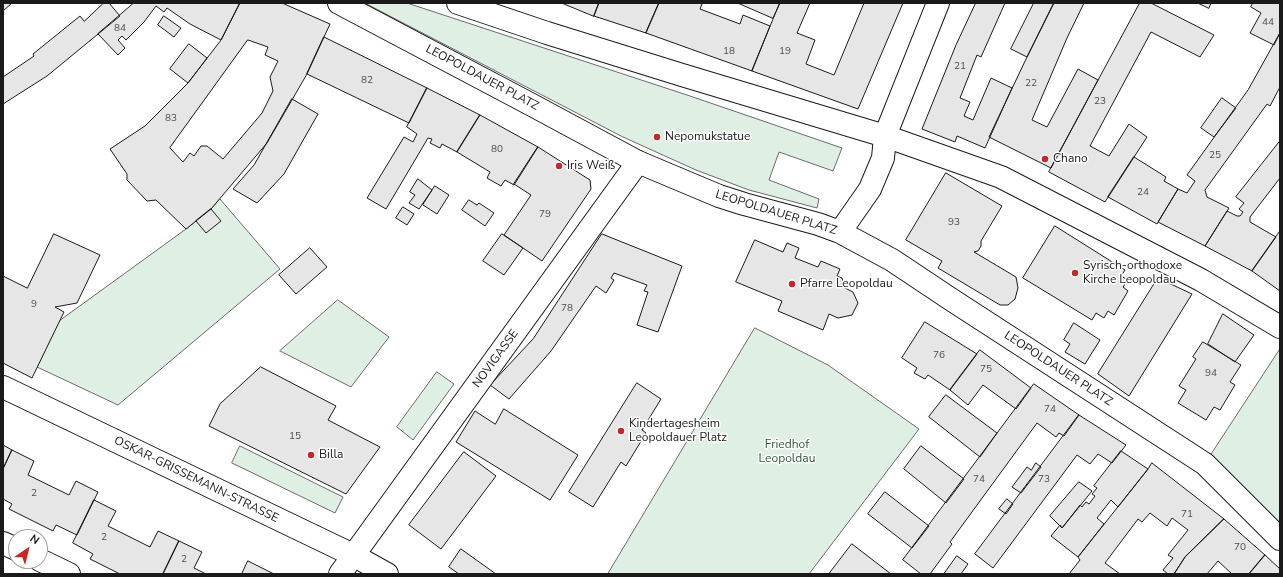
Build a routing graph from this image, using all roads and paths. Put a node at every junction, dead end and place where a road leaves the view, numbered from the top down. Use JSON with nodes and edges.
{"nodes":[{"id":1,"x":339,"y":3,"type":"edge"},
{"id":2,"x":458,"y":3,"type":"edge"},
{"id":3,"x":938,"y":3,"type":"edge"},
{"id":4,"x":885,"y":136,"type":"junction"},
{"id":5,"x":638,"y":162,"type":"junction"},
{"id":6,"x":840,"y":232,"type":"junction"},
{"id":7,"x":1280,"y":327,"type":"edge"},
{"id":8,"x":3,"y":387,"type":"edge"},
{"id":9,"x":1280,"y":539,"type":"edge"},
{"id":10,"x":353,"y":555,"type":"junction"},
{"id":11,"x":48,"y":564,"type":"edge"},
{"id":12,"x":69,"y":574,"type":"edge"},
{"id":13,"x":340,"y":574,"type":"edge"},
{"id":14,"x":387,"y":574,"type":"edge"}],
"edges":[{"from":1,"to":5,"type":"street","name":"LEOPOLDAUER PLATZ"},
{"from":2,"to":4,"type":"street"},
{"from":3,"to":4,"type":"street"},
{"from":4,"to":6,"type":"street"},
{"from":4,"to":7,"type":"street"},
{"from":5,"to":6,"type":"street","name":"LEOPOLDAUER PLATZ"},
{"from":5,"to":10,"type":"street","name":"NOVIGASSE"},
{"from":6,"to":9,"type":"street","name":"LEOPOLDAUER PLATZ"},
{"from":8,"to":10,"type":"street","name":"OSKAR-GRISSEMANN-STRASSE"},
{"from":10,"to":13,"type":"street","name":"NOVIGASSE"},
{"from":10,"to":14,"type":"street","name":"OSKAR-GRISSEMANN-STRASSE"},
{"from":11,"to":12,"type":"street"}]}
